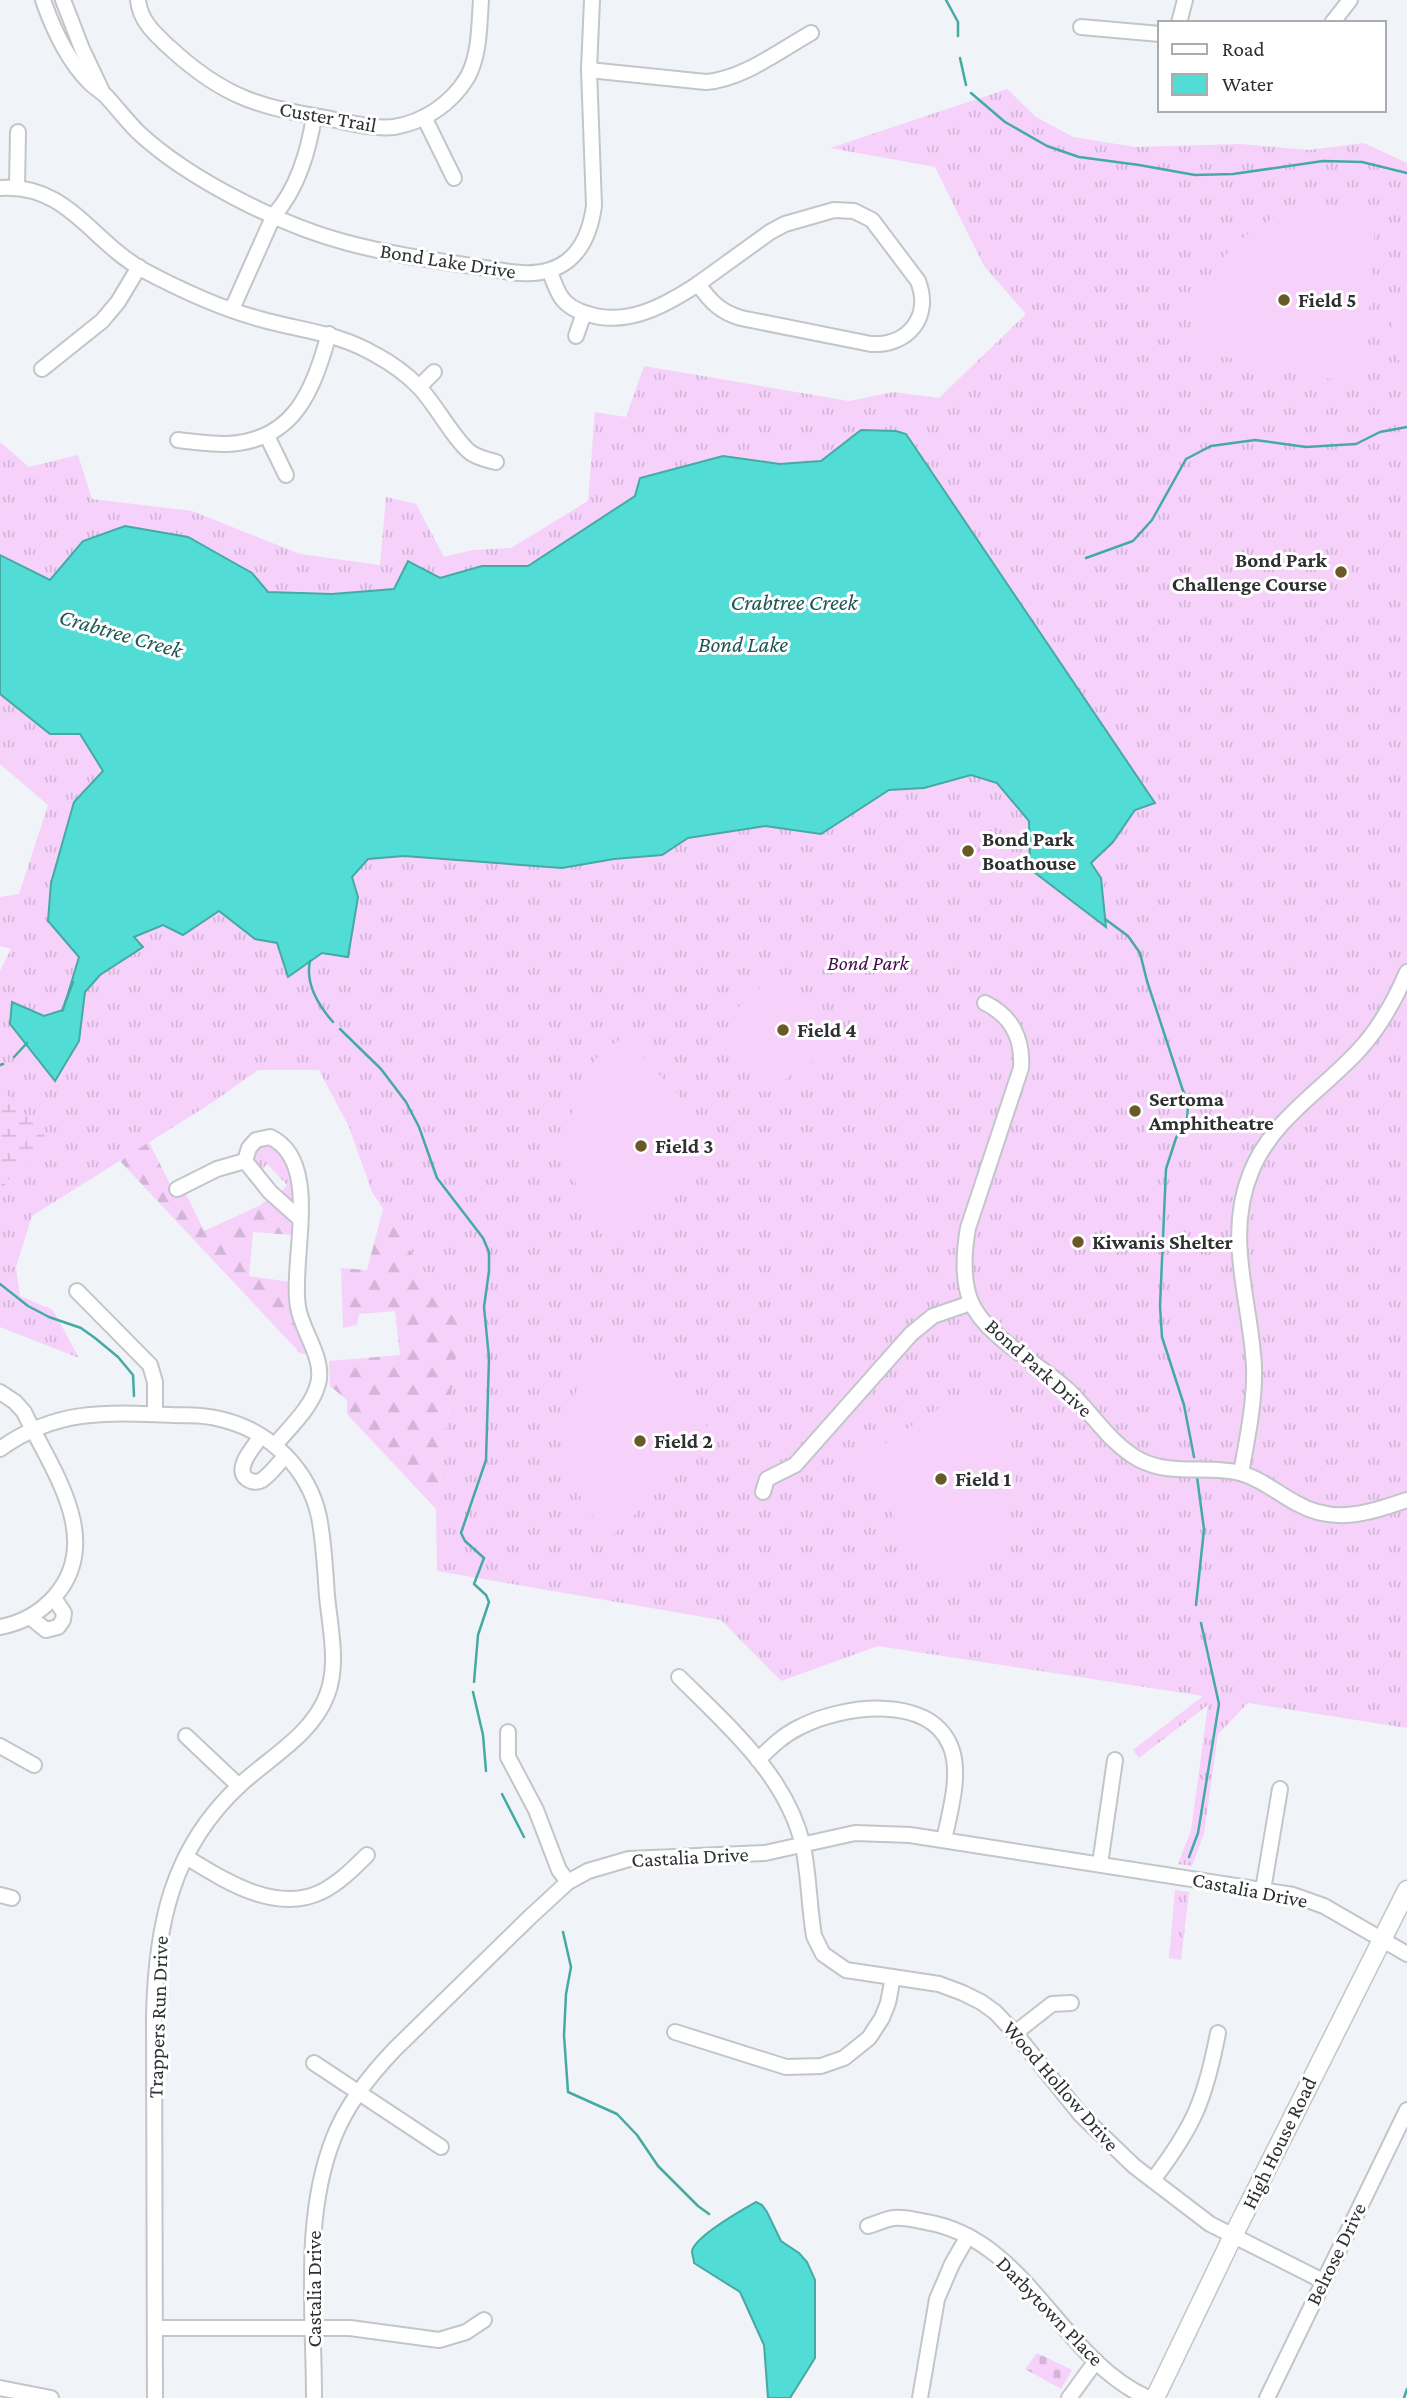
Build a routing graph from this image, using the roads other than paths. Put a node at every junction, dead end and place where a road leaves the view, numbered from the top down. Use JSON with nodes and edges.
{"nodes":[{"id":1,"x":43,"y":0,"type":"edge"},
{"id":2,"x":63,"y":0,"type":"edge"},
{"id":3,"x":138,"y":0,"type":"edge"},
{"id":4,"x":481,"y":0,"type":"edge"},
{"id":5,"x":592,"y":0,"type":"edge"},
{"id":6,"x":1185,"y":0,"type":"edge"},
{"id":7,"x":1350,"y":0,"type":"edge"},
{"id":8,"x":1180,"y":21,"type":"edge"},
{"id":9,"x":1334,"y":21,"type":"edge"},
{"id":10,"x":1081,"y":27,"type":"dead end"},
{"id":11,"x":811,"y":33,"type":"dead end"},
{"id":12,"x":1158,"y":34,"type":"edge"},
{"id":13,"x":589,"y":70,"type":"junction"},
{"id":14,"x":103,"y":93,"type":"junction"},
{"id":15,"x":314,"y":117,"type":"junction"},
{"id":16,"x":424,"y":117,"type":"junction"},
{"id":17,"x":18,"y":132,"type":"dead end"},
{"id":18,"x":454,"y":178,"type":"dead end"},
{"id":19,"x":17,"y":187,"type":"junction"},
{"id":20,"x":0,"y":188,"type":"edge"},
{"id":21,"x":274,"y":215,"type":"junction"},
{"id":22,"x":139,"y":268,"type":"junction"},
{"id":23,"x":550,"y":272,"type":"junction"},
{"id":24,"x":698,"y":284,"type":"junction"},
{"id":25,"x":232,"y":309,"type":"junction"},
{"id":26,"x":584,"y":313,"type":"junction"},
{"id":27,"x":329,"y":334,"type":"junction"},
{"id":28,"x":576,"y":336,"type":"dead end"},
{"id":29,"x":42,"y":369,"type":"dead end"},
{"id":30,"x":434,"y":372,"type":"dead end"},
{"id":31,"x":419,"y":387,"type":"junction"},
{"id":32,"x":267,"y":436,"type":"junction"},
{"id":33,"x":178,"y":440,"type":"dead end"},
{"id":34,"x":496,"y":462,"type":"dead end"},
{"id":35,"x":286,"y":475,"type":"dead end"},
{"id":36,"x":1407,"y":972,"type":"edge"},
{"id":37,"x":985,"y":1003,"type":"dead end"},
{"id":38,"x":245,"y":1161,"type":"junction"},
{"id":39,"x":177,"y":1189,"type":"dead end"},
{"id":40,"x":299,"y":1218,"type":"junction"},
{"id":41,"x":77,"y":1291,"type":"dead end"},
{"id":42,"x":971,"y":1303,"type":"junction"},
{"id":43,"x":0,"y":1392,"type":"edge"},
{"id":44,"x":155,"y":1414,"type":"junction"},
{"id":45,"x":32,"y":1430,"type":"junction"},
{"id":46,"x":261,"y":1436,"type":"junction"},
{"id":47,"x":0,"y":1449,"type":"edge"},
{"id":48,"x":281,"y":1450,"type":"junction"},
{"id":49,"x":1241,"y":1473,"type":"junction"},
{"id":50,"x":763,"y":1492,"type":"dead end"},
{"id":51,"x":1407,"y":1500,"type":"edge"},
{"id":52,"x":54,"y":1598,"type":"junction"},
{"id":53,"x":30,"y":1617,"type":"junction"},
{"id":54,"x":0,"y":1627,"type":"edge"},
{"id":55,"x":678,"y":1676,"type":"dead end"},
{"id":56,"x":508,"y":1732,"type":"dead end"},
{"id":57,"x":186,"y":1736,"type":"dead end"},
{"id":58,"x":0,"y":1746,"type":"edge"},
{"id":59,"x":758,"y":1760,"type":"junction"},
{"id":60,"x":1115,"y":1760,"type":"dead end"},
{"id":61,"x":34,"y":1765,"type":"dead end"},
{"id":62,"x":239,"y":1786,"type":"junction"},
{"id":63,"x":1280,"y":1789,"type":"dead end"},
{"id":64,"x":944,"y":1840,"type":"junction"},
{"id":65,"x":802,"y":1844,"type":"junction"},
{"id":66,"x":367,"y":1855,"type":"dead end"},
{"id":67,"x":186,"y":1857,"type":"junction"},
{"id":68,"x":1100,"y":1864,"type":"junction"},
{"id":69,"x":568,"y":1882,"type":"junction"},
{"id":70,"x":1264,"y":1890,"type":"junction"},
{"id":71,"x":1407,"y":1891,"type":"edge"},
{"id":72,"x":1382,"y":1939,"type":"junction"},
{"id":73,"x":1407,"y":1954,"type":"edge"},
{"id":74,"x":893,"y":1977,"type":"junction"},
{"id":75,"x":1071,"y":2003,"type":"dead end"},
{"id":76,"x":675,"y":2032,"type":"dead end"},
{"id":77,"x":1015,"y":2032,"type":"junction"},
{"id":78,"x":1217,"y":2033,"type":"dead end"},
{"id":79,"x":314,"y":2063,"type":"dead end"},
{"id":80,"x":359,"y":2093,"type":"junction"},
{"id":81,"x":1407,"y":2110,"type":"edge"},
{"id":82,"x":441,"y":2147,"type":"dead end"},
{"id":83,"x":1153,"y":2180,"type":"junction"},
{"id":84,"x":868,"y":2226,"type":"dead end"},
{"id":85,"x":968,"y":2236,"type":"junction"},
{"id":86,"x":1233,"y":2236,"type":"junction"},
{"id":87,"x":1323,"y":2281,"type":"junction"},
{"id":88,"x":484,"y":2320,"type":"dead end"},
{"id":89,"x":155,"y":2328,"type":"junction"},
{"id":90,"x":314,"y":2328,"type":"junction"},
{"id":91,"x":1096,"y":2361,"type":"junction"},
{"id":92,"x":0,"y":2388,"type":"edge"},
{"id":93,"x":51,"y":2398,"type":"edge"},
{"id":94,"x":155,"y":2398,"type":"edge"},
{"id":95,"x":314,"y":2398,"type":"edge"},
{"id":96,"x":920,"y":2398,"type":"edge"},
{"id":97,"x":1069,"y":2398,"type":"edge"},
{"id":98,"x":1148,"y":2398,"type":"edge"},
{"id":99,"x":1155,"y":2398,"type":"edge"},
{"id":100,"x":1267,"y":2398,"type":"edge"}],
"edges":[{"from":1,"to":14,"type":"street","name":"Bond Lake Drive"},
{"from":2,"to":14,"type":"street","name":"Bond Lake Drive"},
{"from":3,"to":15,"type":"street","name":"Custer Trail"},
{"from":4,"to":16,"type":"street","name":"Custer Trail"},
{"from":5,"to":13,"type":"street"},
{"from":6,"to":8,"type":"street"},
{"from":7,"to":9,"type":"street"},
{"from":10,"to":12,"type":"street"},
{"from":11,"to":13,"type":"street"},
{"from":13,"to":23,"type":"street"},
{"from":14,"to":21,"type":"street","name":"Bond Lake Drive"},
{"from":15,"to":16,"type":"street","name":"Custer Trail"},
{"from":15,"to":21,"type":"street"},
{"from":16,"to":18,"type":"street"},
{"from":17,"to":19,"type":"street"},
{"from":19,"to":20,"type":"street"},
{"from":19,"to":22,"type":"street"},
{"from":21,"to":23,"type":"street","name":"Bond Lake Drive"},
{"from":21,"to":25,"type":"street"},
{"from":22,"to":25,"type":"street"},
{"from":22,"to":29,"type":"street"},
{"from":23,"to":26,"type":"street"},
{"from":24,"to":24,"type":"street"},
{"from":24,"to":26,"type":"street"},
{"from":25,"to":27,"type":"street"},
{"from":26,"to":28,"type":"street"},
{"from":27,"to":31,"type":"street"},
{"from":27,"to":32,"type":"street"},
{"from":30,"to":31,"type":"street"},
{"from":31,"to":34,"type":"street"},
{"from":32,"to":33,"type":"street"},
{"from":32,"to":35,"type":"street"},
{"from":36,"to":49,"type":"street"},
{"from":37,"to":42,"type":"street","name":"Bond Park Drive"},
{"from":38,"to":39,"type":"street"},
{"from":38,"to":40,"type":"street"},
{"from":38,"to":40,"type":"street"},
{"from":40,"to":48,"type":"street"},
{"from":41,"to":44,"type":"street"},
{"from":42,"to":49,"type":"street","name":"Bond Park Drive"},
{"from":42,"to":50,"type":"street"},
{"from":43,"to":45,"type":"street"},
{"from":44,"to":45,"type":"street","name":"Trappers Run Drive"},
{"from":44,"to":46,"type":"street","name":"Trappers Run Drive"},
{"from":45,"to":47,"type":"street","name":"Trappers Run Drive"},
{"from":45,"to":52,"type":"street"},
{"from":46,"to":48,"type":"street","name":"Trappers Run Drive"},
{"from":46,"to":48,"type":"street"},
{"from":48,"to":62,"type":"street","name":"Trappers Run Drive"},
{"from":49,"to":51,"type":"street","name":"Bond Park Drive"},
{"from":52,"to":53,"type":"street"},
{"from":52,"to":53,"type":"street"},
{"from":53,"to":54,"type":"street"},
{"from":55,"to":59,"type":"street","name":"Wood Hollow Drive"},
{"from":56,"to":69,"type":"street"},
{"from":57,"to":62,"type":"street"},
{"from":58,"to":61,"type":"street"},
{"from":59,"to":64,"type":"street"},
{"from":59,"to":65,"type":"street","name":"Wood Hollow Drive"},
{"from":60,"to":68,"type":"street"},
{"from":62,"to":67,"type":"street","name":"Trappers Run Drive"},
{"from":63,"to":70,"type":"street"},
{"from":64,"to":65,"type":"street","name":"Castalia Drive"},
{"from":64,"to":68,"type":"street","name":"Castalia Drive"},
{"from":65,"to":69,"type":"street","name":"Castalia Drive"},
{"from":65,"to":74,"type":"street","name":"Wood Hollow Drive"},
{"from":66,"to":67,"type":"street"},
{"from":67,"to":89,"type":"street","name":"Trappers Run Drive"},
{"from":68,"to":70,"type":"street","name":"Castalia Drive"},
{"from":69,"to":80,"type":"street","name":"Castalia Drive"},
{"from":70,"to":72,"type":"street","name":"Castalia Drive"},
{"from":71,"to":72,"type":"main road","name":"High House Road"},
{"from":72,"to":73,"type":"street","name":"Castalia Drive"},
{"from":72,"to":86,"type":"main road","name":"High House Road"},
{"from":74,"to":76,"type":"street"},
{"from":74,"to":77,"type":"street","name":"Wood Hollow Drive"},
{"from":75,"to":77,"type":"street"},
{"from":77,"to":83,"type":"street","name":"Wood Hollow Drive"},
{"from":78,"to":83,"type":"street"},
{"from":79,"to":80,"type":"street"},
{"from":80,"to":82,"type":"street"},
{"from":80,"to":90,"type":"street","name":"Castalia Drive"},
{"from":81,"to":87,"type":"street","name":"Belrose Drive"},
{"from":83,"to":86,"type":"street","name":"Wood Hollow Drive"},
{"from":84,"to":85,"type":"street","name":"Darbytown Place"},
{"from":85,"to":91,"type":"street","name":"Darbytown Place"},
{"from":85,"to":96,"type":"street"},
{"from":86,"to":87,"type":"street","name":"Wood Hollow Drive"},
{"from":86,"to":99,"type":"main road","name":"High House Road"},
{"from":87,"to":100,"type":"street","name":"Belrose Drive"},
{"from":88,"to":90,"type":"street"},
{"from":89,"to":90,"type":"street"},
{"from":89,"to":94,"type":"street","name":"Trappers Run Drive"},
{"from":90,"to":95,"type":"street","name":"Castalia Drive"},
{"from":91,"to":97,"type":"street"},
{"from":91,"to":98,"type":"street","name":"Darbytown Place"},
{"from":92,"to":93,"type":"street"}]}
